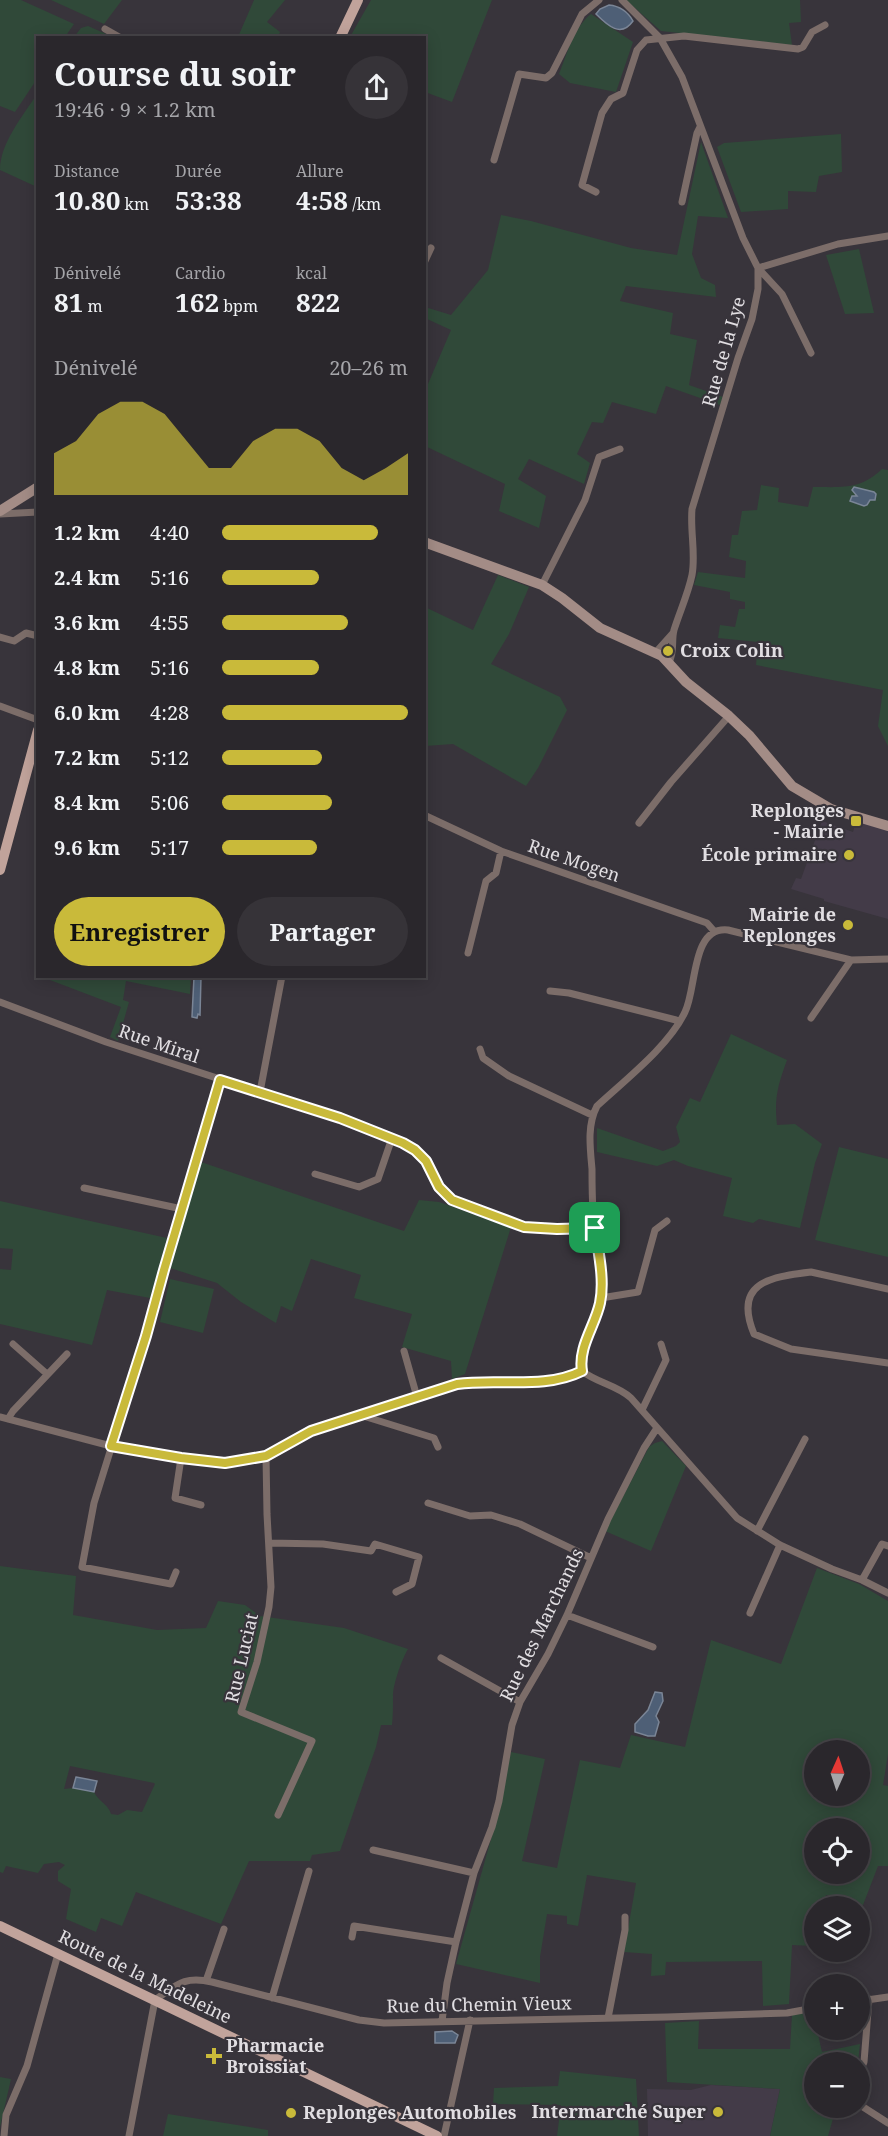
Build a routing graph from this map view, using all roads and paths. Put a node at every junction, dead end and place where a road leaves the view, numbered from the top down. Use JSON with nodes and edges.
{"nodes":[{"id":1,"x":358,"y":0,"type":"edge"},
{"id":2,"x":599,"y":0,"type":"edge"},
{"id":3,"x":622,"y":0,"type":"edge"},
{"id":4,"x":825,"y":25,"type":"dead end"},
{"id":5,"x":105,"y":29,"type":"dead end"},
{"id":6,"x":117,"y":36,"type":"edge"},
{"id":7,"x":341,"y":36,"type":"edge"},
{"id":8,"x":660,"y":38,"type":"junction"},
{"id":9,"x":700,"y":127,"type":"junction"},
{"id":10,"x":494,"y":160,"type":"dead end"},
{"id":11,"x":596,"y":192,"type":"dead end"},
{"id":12,"x":682,"y":202,"type":"dead end"},
{"id":13,"x":888,"y":236,"type":"edge"},
{"id":14,"x":431,"y":248,"type":"dead end"},
{"id":15,"x":426,"y":259,"type":"edge"},
{"id":16,"x":758,"y":268,"type":"junction"},
{"id":17,"x":811,"y":352,"type":"dead end"},
{"id":18,"x":620,"y":449,"type":"dead end"},
{"id":19,"x":36,"y":487,"type":"edge"},
{"id":20,"x":22,"y":497,"type":"junction"},
{"id":21,"x":25,"y":511,"type":"junction"},
{"id":22,"x":0,"y":512,"type":"edge"},
{"id":23,"x":36,"y":512,"type":"edge"},
{"id":24,"x":426,"y":543,"type":"edge"},
{"id":25,"x":542,"y":585,"type":"junction"},
{"id":26,"x":673,"y":633,"type":"junction"},
{"id":27,"x":36,"y":636,"type":"edge"},
{"id":28,"x":0,"y":637,"type":"edge"},
{"id":29,"x":656,"y":652,"type":"junction"},
{"id":30,"x":669,"y":662,"type":"junction"},
{"id":31,"x":0,"y":705,"type":"edge"},
{"id":32,"x":729,"y":716,"type":"junction"},
{"id":33,"x":36,"y":719,"type":"edge"},
{"id":34,"x":36,"y":737,"type":"edge"},
{"id":35,"x":426,"y":816,"type":"edge"},
{"id":36,"x":639,"y":823,"type":"dead end"},
{"id":37,"x":888,"y":826,"type":"edge"},
{"id":38,"x":501,"y":851,"type":"junction"},
{"id":39,"x":2,"y":854,"type":"edge"},
{"id":40,"x":0,"y":870,"type":"edge"},
{"id":41,"x":714,"y":931,"type":"junction"},
{"id":42,"x":468,"y":953,"type":"dead end"},
{"id":43,"x":888,"y":959,"type":"edge"},
{"id":44,"x":851,"y":960,"type":"junction"},
{"id":45,"x":282,"y":978,"type":"edge"},
{"id":46,"x":550,"y":991,"type":"dead end"},
{"id":47,"x":0,"y":1002,"type":"edge"},
{"id":48,"x":811,"y":1018,"type":"dead end"},
{"id":49,"x":678,"y":1023,"type":"junction"},
{"id":50,"x":480,"y":1048,"type":"dead end"},
{"id":51,"x":220,"y":1080,"type":"junction"},
{"id":52,"x":260,"y":1092,"type":"junction"},
{"id":53,"x":592,"y":1115,"type":"junction"},
{"id":54,"x":392,"y":1138,"type":"junction"},
{"id":55,"x":315,"y":1174,"type":"dead end"},
{"id":56,"x":84,"y":1188,"type":"dead end"},
{"id":57,"x":182,"y":1209,"type":"junction"},
{"id":58,"x":667,"y":1221,"type":"dead end"},
{"id":59,"x":595,"y":1228,"type":"junction"},
{"id":60,"x":888,"y":1289,"type":"edge"},
{"id":61,"x":601,"y":1298,"type":"junction"},
{"id":62,"x":13,"y":1344,"type":"dead end"},
{"id":63,"x":661,"y":1344,"type":"dead end"},
{"id":64,"x":404,"y":1352,"type":"dead end"},
{"id":65,"x":67,"y":1354,"type":"dead end"},
{"id":66,"x":888,"y":1363,"type":"edge"},
{"id":67,"x":582,"y":1371,"type":"junction"},
{"id":68,"x":47,"y":1374,"type":"junction"},
{"id":69,"x":417,"y":1396,"type":"junction"},
{"id":70,"x":642,"y":1410,"type":"junction"},
{"id":71,"x":360,"y":1415,"type":"junction"},
{"id":72,"x":4,"y":1418,"type":"edge"},
{"id":73,"x":657,"y":1428,"type":"junction"},
{"id":74,"x":805,"y":1439,"type":"dead end"},
{"id":75,"x":111,"y":1446,"type":"junction"},
{"id":76,"x":438,"y":1447,"type":"dead end"},
{"id":77,"x":266,"y":1456,"type":"junction"},
{"id":78,"x":181,"y":1458,"type":"junction"},
{"id":79,"x":428,"y":1503,"type":"dead end"},
{"id":80,"x":201,"y":1505,"type":"dead end"},
{"id":81,"x":757,"y":1531,"type":"junction"},
{"id":82,"x":269,"y":1543,"type":"junction"},
{"id":83,"x":780,"y":1545,"type":"junction"},
{"id":84,"x":888,"y":1546,"type":"edge"},
{"id":85,"x":591,"y":1558,"type":"junction"},
{"id":86,"x":176,"y":1572,"type":"dead end"},
{"id":87,"x":862,"y":1580,"type":"junction"},
{"id":88,"x":396,"y":1592,"type":"dead end"},
{"id":89,"x":888,"y":1593,"type":"edge"},
{"id":90,"x":750,"y":1613,"type":"dead end"},
{"id":91,"x":567,"y":1615,"type":"junction"},
{"id":92,"x":653,"y":1647,"type":"dead end"},
{"id":93,"x":441,"y":1658,"type":"dead end"},
{"id":94,"x":520,"y":1702,"type":"junction"},
{"id":95,"x":278,"y":1815,"type":"dead end"},
{"id":96,"x":374,"y":1850,"type":"dead end"},
{"id":97,"x":309,"y":1870,"type":"dead end"},
{"id":98,"x":474,"y":1874,"type":"junction"},
{"id":99,"x":625,"y":1917,"type":"dead end"},
{"id":100,"x":0,"y":1926,"type":"edge"},
{"id":101,"x":224,"y":1929,"type":"dead end"},
{"id":102,"x":352,"y":1937,"type":"dead end"},
{"id":103,"x":456,"y":1942,"type":"junction"},
{"id":104,"x":58,"y":1954,"type":"junction"},
{"id":105,"x":206,"y":1981,"type":"junction"},
{"id":106,"x":888,"y":1997,"type":"edge"},
{"id":107,"x":272,"y":1998,"type":"junction"},
{"id":108,"x":870,"y":1999,"type":"edge"},
{"id":109,"x":155,"y":2000,"type":"junction"},
{"id":110,"x":804,"y":2010,"type":"edge"},
{"id":111,"x":608,"y":2018,"type":"junction"},
{"id":112,"x":470,"y":2020,"type":"junction"},
{"id":113,"x":442,"y":2021,"type":"junction"},
{"id":114,"x":870,"y":2111,"type":"edge"},
{"id":115,"x":888,"y":2123,"type":"edge"},
{"id":116,"x":4,"y":2136,"type":"edge"},
{"id":117,"x":129,"y":2136,"type":"edge"},
{"id":118,"x":437,"y":2136,"type":"edge"},
{"id":119,"x":444,"y":2136,"type":"edge"}],
"edges":[{"from":1,"to":7,"type":"main road"},
{"from":2,"to":10,"type":"street"},
{"from":3,"to":8,"type":"street","name":"Rue de la Lye"},
{"from":4,"to":8,"type":"street"},
{"from":5,"to":6,"type":"street"},
{"from":8,"to":9,"type":"street","name":"Rue de la Lye"},
{"from":8,"to":11,"type":"street"},
{"from":9,"to":12,"type":"street"},
{"from":9,"to":16,"type":"street","name":"Rue de la Lye"},
{"from":13,"to":16,"type":"street"},
{"from":14,"to":15,"type":"street"},
{"from":16,"to":17,"type":"street"},
{"from":16,"to":26,"type":"street","name":"Rue de la Lye"},
{"from":18,"to":25,"type":"street"},
{"from":19,"to":20,"type":"street"},
{"from":20,"to":21,"type":"street"},
{"from":20,"to":22,"type":"street"},
{"from":21,"to":22,"type":"street"},
{"from":21,"to":23,"type":"street"},
{"from":24,"to":25,"type":"street"},
{"from":25,"to":29,"type":"street"},
{"from":26,"to":29,"type":"street","name":"Rue de la Lye"},
{"from":26,"to":30,"type":"street","name":"Rue de la Lye"},
{"from":27,"to":28,"type":"street"},
{"from":29,"to":30,"type":"street"},
{"from":30,"to":32,"type":"street"},
{"from":31,"to":33,"type":"street"},
{"from":32,"to":36,"type":"street"},
{"from":32,"to":37,"type":"street"},
{"from":34,"to":39,"type":"main road"},
{"from":35,"to":38,"type":"street","name":"Rue Mogen"},
{"from":38,"to":41,"type":"street","name":"Rue Mogen"},
{"from":38,"to":42,"type":"street"},
{"from":39,"to":40,"type":"main road"},
{"from":41,"to":44,"type":"street"},
{"from":41,"to":49,"type":"street"},
{"from":43,"to":44,"type":"street"},
{"from":44,"to":48,"type":"street"},
{"from":45,"to":52,"type":"street"},
{"from":46,"to":49,"type":"street"},
{"from":47,"to":51,"type":"street","name":"Rue Miral"},
{"from":49,"to":53,"type":"street"},
{"from":50,"to":53,"type":"street"},
{"from":51,"to":52,"type":"street","name":"Rue Miral"},
{"from":51,"to":57,"type":"street"},
{"from":52,"to":54,"type":"street","name":"Rue Miral"},
{"from":53,"to":59,"type":"street"},
{"from":54,"to":55,"type":"street"},
{"from":54,"to":59,"type":"street","name":"Rue Miral"},
{"from":56,"to":57,"type":"street"},
{"from":57,"to":75,"type":"street"},
{"from":58,"to":61,"type":"street"},
{"from":59,"to":61,"type":"street"},
{"from":60,"to":66,"type":"street"},
{"from":61,"to":67,"type":"street"},
{"from":62,"to":68,"type":"street"},
{"from":63,"to":70,"type":"street"},
{"from":64,"to":69,"type":"street"},
{"from":65,"to":68,"type":"street"},
{"from":67,"to":69,"type":"street"},
{"from":67,"to":70,"type":"street"},
{"from":68,"to":72,"type":"street"},
{"from":69,"to":71,"type":"street"},
{"from":70,"to":73,"type":"street"},
{"from":71,"to":76,"type":"street"},
{"from":71,"to":77,"type":"street"},
{"from":72,"to":75,"type":"street"},
{"from":73,"to":81,"type":"street"},
{"from":73,"to":85,"type":"street","name":"Rue des Marchands"},
{"from":74,"to":81,"type":"street"},
{"from":75,"to":78,"type":"street"},
{"from":75,"to":86,"type":"street"},
{"from":77,"to":78,"type":"street"},
{"from":77,"to":82,"type":"street","name":"Rue Luciat"},
{"from":78,"to":80,"type":"street"},
{"from":79,"to":85,"type":"street"},
{"from":81,"to":83,"type":"street"},
{"from":82,"to":88,"type":"street"},
{"from":82,"to":95,"type":"street","name":"Rue Luciat"},
{"from":83,"to":87,"type":"street"},
{"from":83,"to":90,"type":"street"},
{"from":84,"to":87,"type":"street"},
{"from":85,"to":91,"type":"street","name":"Rue des Marchands"},
{"from":87,"to":89,"type":"street"},
{"from":91,"to":92,"type":"street"},
{"from":91,"to":94,"type":"street","name":"Rue des Marchands"},
{"from":93,"to":94,"type":"street"},
{"from":94,"to":98,"type":"street","name":"Rue des Marchands"},
{"from":96,"to":98,"type":"street"},
{"from":97,"to":107,"type":"street"},
{"from":98,"to":103,"type":"street","name":"Rue des Marchands"},
{"from":99,"to":111,"type":"street"},
{"from":100,"to":104,"type":"main road","name":"Route de la Madeleine"},
{"from":101,"to":105,"type":"street"},
{"from":102,"to":103,"type":"street"},
{"from":103,"to":113,"type":"street","name":"Rue des Marchands"},
{"from":104,"to":109,"type":"main road","name":"Route de la Madeleine"},
{"from":104,"to":116,"type":"street"},
{"from":105,"to":107,"type":"street","name":"Rue du Chemin Vieux"},
{"from":105,"to":109,"type":"street","name":"Rue du Chemin Vieux"},
{"from":106,"to":108,"type":"street"},
{"from":107,"to":113,"type":"street","name":"Rue du Chemin Vieux"},
{"from":109,"to":117,"type":"street"},
{"from":109,"to":118,"type":"main road","name":"Route de la Madeleine"},
{"from":110,"to":111,"type":"street","name":"Rue du Chemin Vieux"},
{"from":111,"to":112,"type":"street","name":"Rue du Chemin Vieux"},
{"from":112,"to":113,"type":"street","name":"Rue du Chemin Vieux"},
{"from":112,"to":119,"type":"street"},
{"from":114,"to":115,"type":"street"}]}
